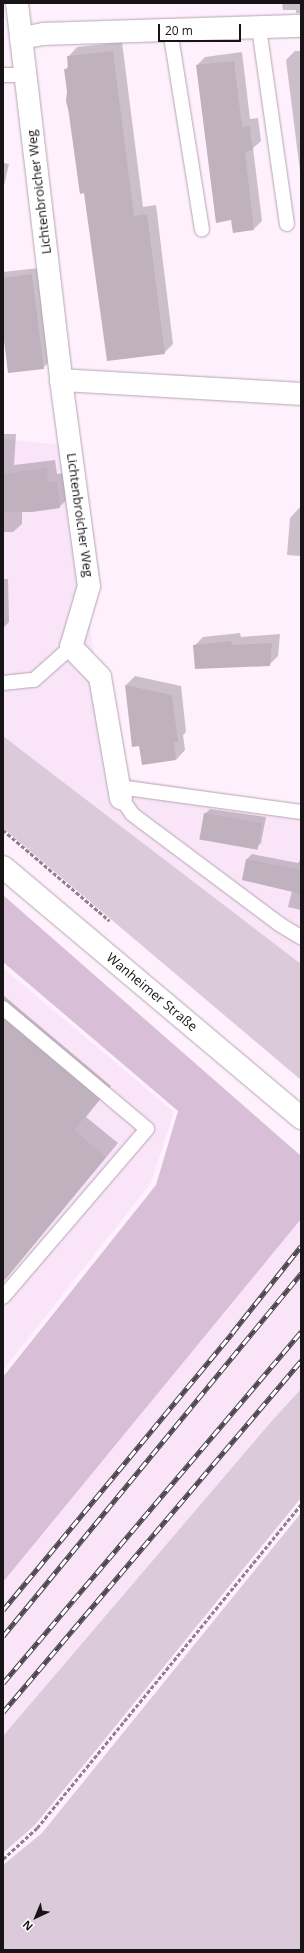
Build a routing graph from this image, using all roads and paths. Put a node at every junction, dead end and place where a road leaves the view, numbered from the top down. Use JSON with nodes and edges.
{"nodes":[{"id":1,"x":17,"y":3,"type":"edge"},
{"id":2,"x":301,"y":26,"type":"edge"},
{"id":3,"x":260,"y":28,"type":"junction"},
{"id":4,"x":170,"y":30,"type":"junction"},
{"id":5,"x":21,"y":38,"type":"junction"},
{"id":6,"x":26,"y":74,"type":"junction"},
{"id":7,"x":3,"y":75,"type":"edge"},
{"id":8,"x":287,"y":224,"type":"dead end"},
{"id":9,"x":202,"y":229,"type":"dead end"},
{"id":10,"x":62,"y":380,"type":"junction"},
{"id":11,"x":301,"y":394,"type":"edge"},
{"id":12,"x":71,"y":646,"type":"junction"},
{"id":13,"x":3,"y":683,"type":"edge"},
{"id":14,"x":120,"y":792,"type":"junction"},
{"id":15,"x":301,"y":812,"type":"edge"},
{"id":16,"x":3,"y":867,"type":"edge"},
{"id":17,"x":301,"y":937,"type":"edge"},
{"id":18,"x":3,"y":1008,"type":"edge"},
{"id":19,"x":294,"y":1112,"type":"edge"},
{"id":20,"x":3,"y":1297,"type":"edge"},
{"id":21,"x":301,"y":1504,"type":"edge"},
{"id":22,"x":3,"y":1859,"type":"edge"}],
"edges":[{"from":1,"to":5,"type":"street","name":"Lichtenbroicher Weg"},
{"from":2,"to":3,"type":"street"},
{"from":3,"to":4,"type":"street"},
{"from":3,"to":8,"type":"lane"},
{"from":4,"to":5,"type":"street"},
{"from":4,"to":9,"type":"lane"},
{"from":5,"to":6,"type":"street","name":"Lichtenbroicher Weg"},
{"from":6,"to":7,"type":"lane"},
{"from":6,"to":10,"type":"street","name":"Lichtenbroicher Weg"},
{"from":10,"to":11,"type":"street"},
{"from":10,"to":12,"type":"street","name":"Lichtenbroicher Weg"},
{"from":12,"to":13,"type":"lane"},
{"from":12,"to":14,"type":"street"},
{"from":14,"to":15,"type":"lane"},
{"from":14,"to":17,"type":"lane"},
{"from":16,"to":19,"type":"street","name":"Wanheimer Straße"},
{"from":18,"to":20,"type":"lane"},
{"from":21,"to":22,"type":"path"}]}
